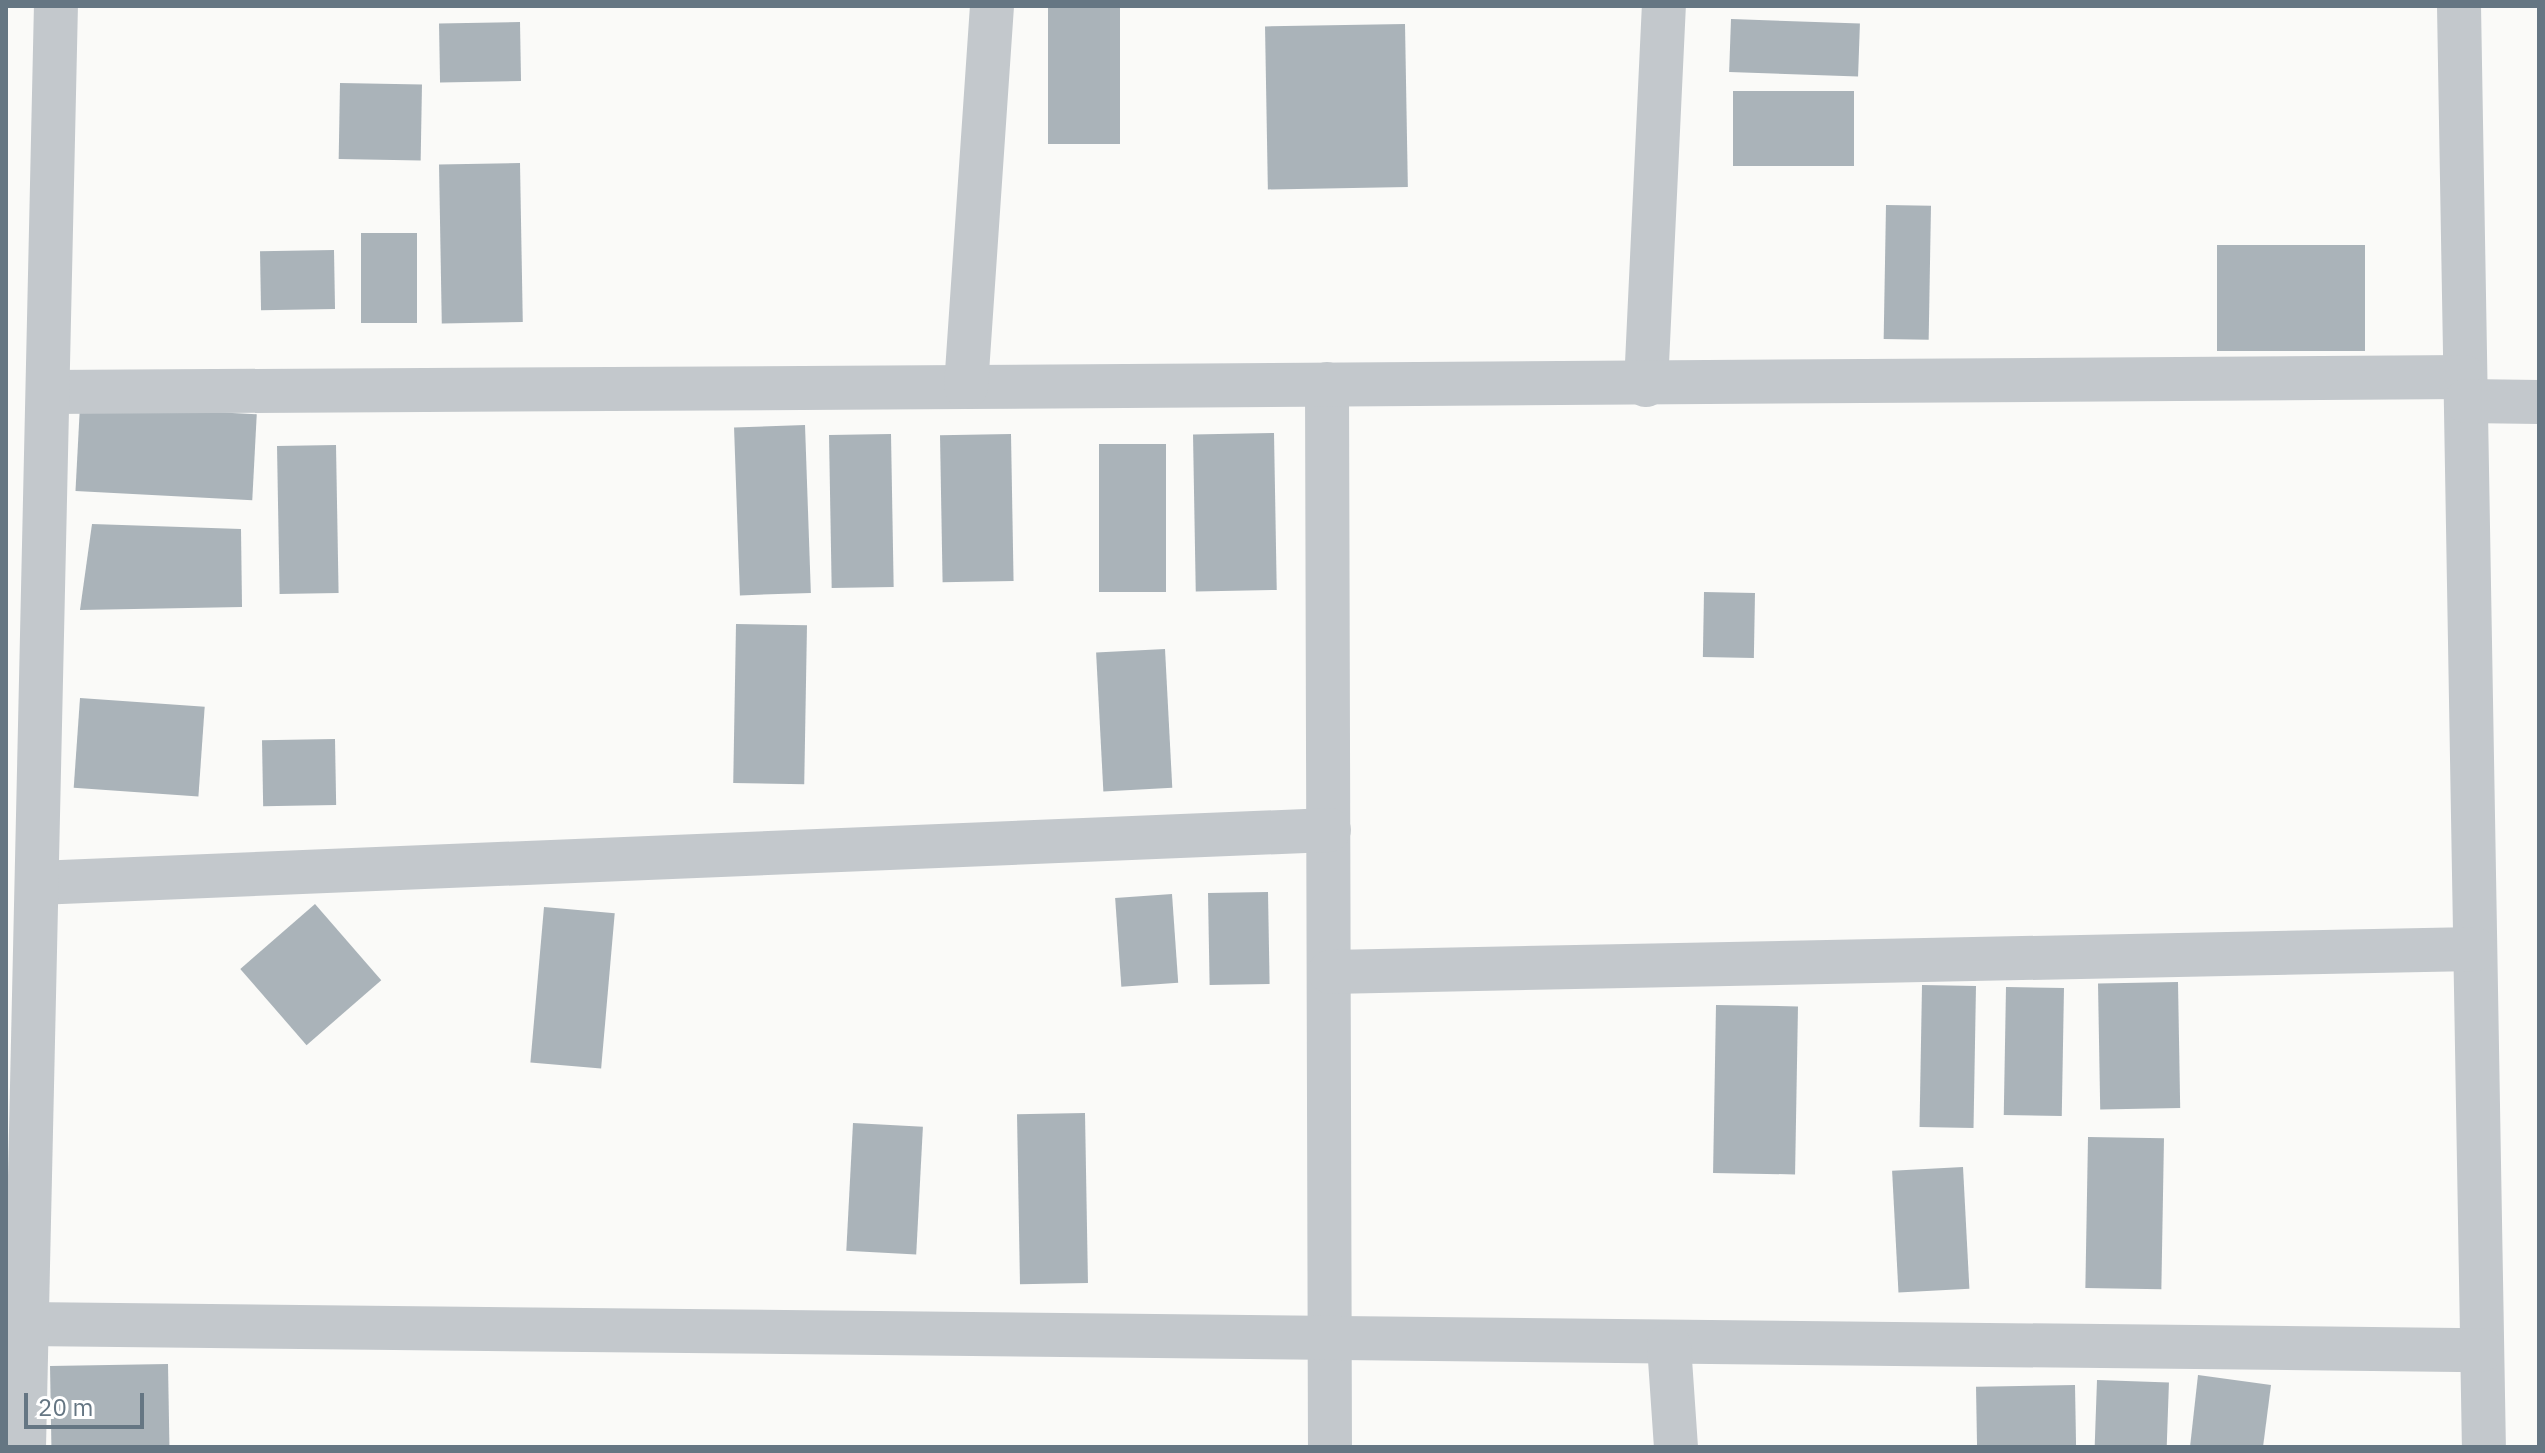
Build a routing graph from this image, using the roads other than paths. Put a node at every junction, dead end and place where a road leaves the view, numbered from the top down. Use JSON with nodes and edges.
{"nodes":[{"id":1,"x":56,"y":6,"type":"edge"},
{"id":2,"x":992,"y":6,"type":"edge"},
{"id":3,"x":1664,"y":6,"type":"edge"},
{"id":4,"x":2459,"y":6,"type":"edge"},
{"id":5,"x":1327,"y":384,"type":"junction"},
{"id":6,"x":1646,"y":385,"type":"junction"},
{"id":7,"x":966,"y":387,"type":"junction"},
{"id":8,"x":2466,"y":389,"type":"junction"},
{"id":9,"x":48,"y":392,"type":"junction"},
{"id":10,"x":2539,"y":402,"type":"edge"},
{"id":11,"x":1329,"y":830,"type":"junction"},
{"id":12,"x":37,"y":883,"type":"junction"},
{"id":13,"x":2475,"y":949,"type":"junction"},
{"id":14,"x":1330,"y":972,"type":"junction"},
{"id":15,"x":26,"y":1324,"type":"junction"},
{"id":16,"x":1330,"y":1339,"type":"junction"},
{"id":17,"x":1669,"y":1345,"type":"junction"},
{"id":18,"x":2481,"y":1350,"type":"junction"},
{"id":19,"x":24,"y":1447,"type":"edge"},
{"id":20,"x":1330,"y":1447,"type":"edge"},
{"id":21,"x":1676,"y":1447,"type":"edge"},
{"id":22,"x":2484,"y":1447,"type":"edge"}],
"edges":[{"from":1,"to":9,"type":"street"},
{"from":2,"to":7,"type":"street"},
{"from":3,"to":6,"type":"street"},
{"from":4,"to":8,"type":"street"},
{"from":5,"to":6,"type":"street"},
{"from":5,"to":7,"type":"street"},
{"from":5,"to":11,"type":"street"},
{"from":6,"to":8,"type":"street"},
{"from":7,"to":9,"type":"street"},
{"from":8,"to":10,"type":"street"},
{"from":8,"to":13,"type":"street"},
{"from":9,"to":12,"type":"street"},
{"from":11,"to":12,"type":"street"},
{"from":11,"to":14,"type":"street"},
{"from":12,"to":15,"type":"street"},
{"from":13,"to":14,"type":"street"},
{"from":13,"to":18,"type":"street"},
{"from":14,"to":16,"type":"street"},
{"from":15,"to":16,"type":"street"},
{"from":15,"to":19,"type":"street"},
{"from":16,"to":17,"type":"street"},
{"from":16,"to":20,"type":"street"},
{"from":17,"to":18,"type":"street"},
{"from":17,"to":21,"type":"street"},
{"from":18,"to":22,"type":"street"}]}
